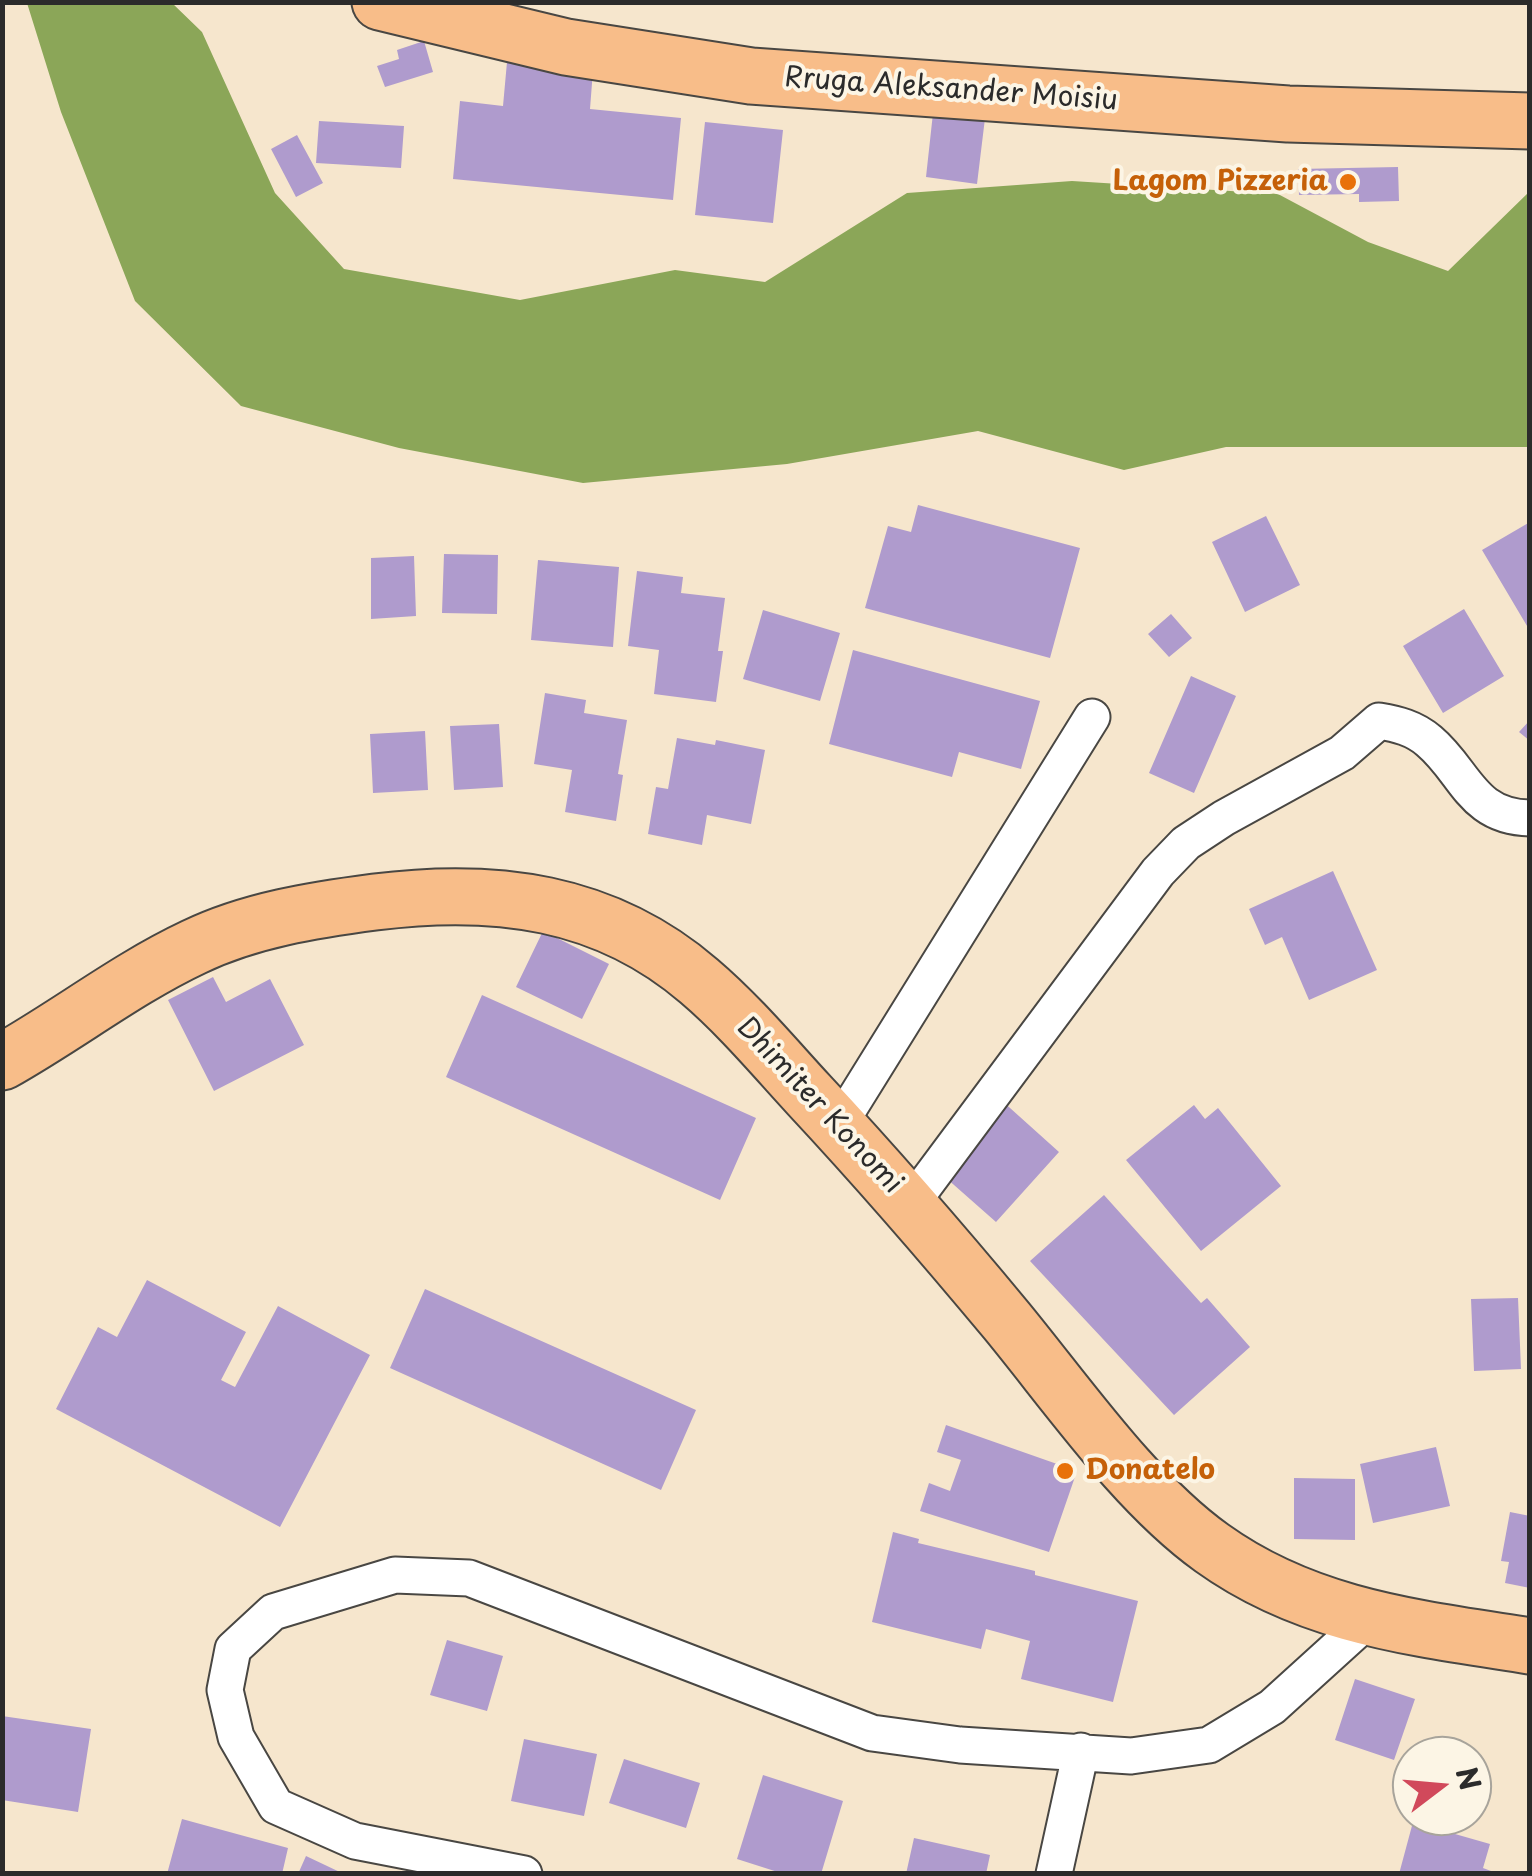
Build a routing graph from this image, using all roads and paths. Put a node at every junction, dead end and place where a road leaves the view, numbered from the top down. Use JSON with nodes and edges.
{"nodes":[{"id":1,"x":380,"y":2,"type":"edge"},
{"id":2,"x":1530,"y":121,"type":"edge"},
{"id":3,"x":1092,"y":718,"type":"dead end"},
{"id":4,"x":1530,"y":818,"type":"edge"},
{"id":5,"x":2,"y":1062,"type":"edge"},
{"id":6,"x":838,"y":1126,"type":"junction"},
{"id":7,"x":910,"y":1205,"type":"junction"},
{"id":8,"x":1370,"y":1619,"type":"junction"},
{"id":9,"x":1530,"y":1646,"type":"edge"},
{"id":10,"x":1081,"y":1752,"type":"junction"},
{"id":11,"x":524,"y":1874,"type":"edge"},
{"id":12,"x":1054,"y":1874,"type":"edge"}],
"edges":[{"from":1,"to":2,"type":"main road","name":"Rruga Aleksander Moisiu"},
{"from":3,"to":6,"type":"street"},
{"from":4,"to":7,"type":"street"},
{"from":5,"to":6,"type":"main road","name":"Dhimiter Konomi"},
{"from":6,"to":7,"type":"main road","name":"Dhimiter Konomi"},
{"from":7,"to":8,"type":"main road","name":"Dhimiter Konomi"},
{"from":8,"to":9,"type":"main road","name":"Dhimiter Konomi"},
{"from":8,"to":10,"type":"street"},
{"from":10,"to":11,"type":"street"},
{"from":10,"to":12,"type":"street"}]}
